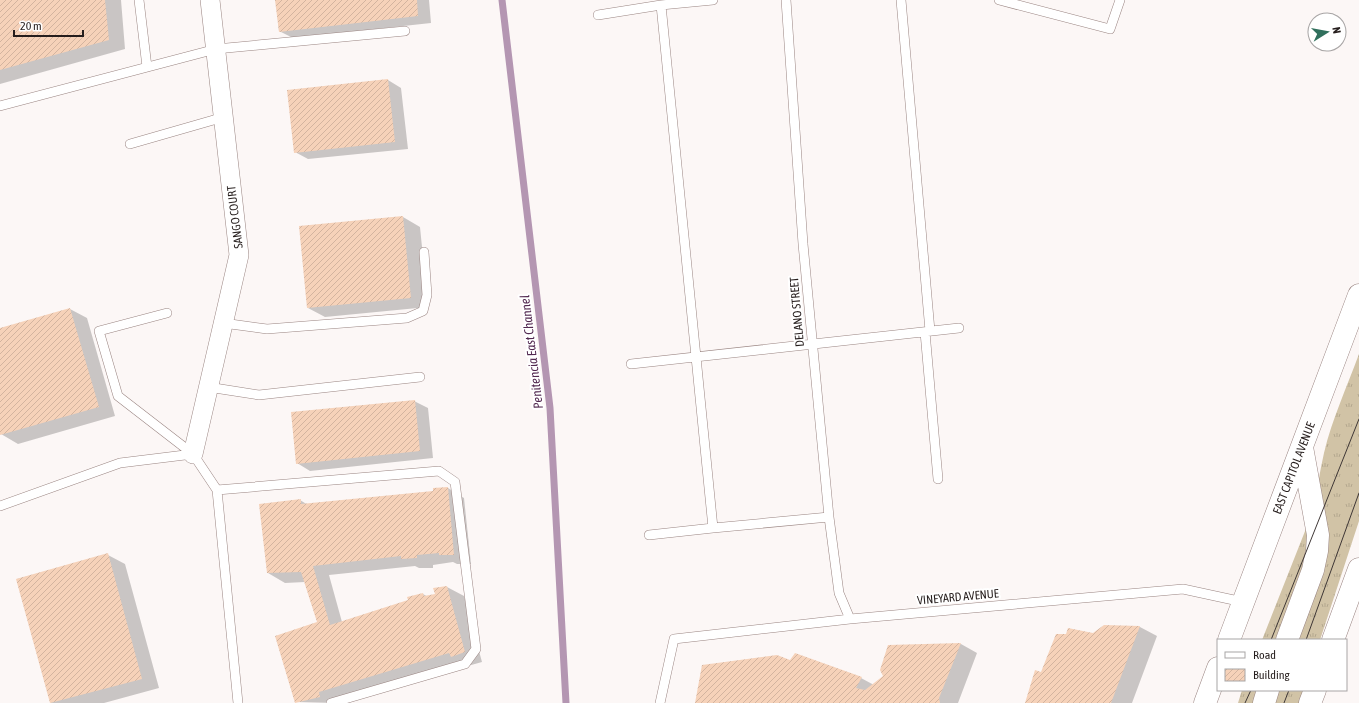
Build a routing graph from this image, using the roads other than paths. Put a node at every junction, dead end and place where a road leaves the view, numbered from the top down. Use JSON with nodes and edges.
{"nodes":[{"id":1,"x":139,"y":0,"type":"edge"},
{"id":2,"x":210,"y":0,"type":"edge"},
{"id":3,"x":713,"y":0,"type":"edge"},
{"id":4,"x":786,"y":0,"type":"edge"},
{"id":5,"x":901,"y":0,"type":"edge"},
{"id":6,"x":999,"y":0,"type":"edge"},
{"id":7,"x":1120,"y":0,"type":"edge"},
{"id":8,"x":661,"y":5,"type":"junction"},
{"id":9,"x":598,"y":15,"type":"dead end"},
{"id":10,"x":405,"y":31,"type":"dead end"},
{"id":11,"x":216,"y":49,"type":"junction"},
{"id":12,"x":147,"y":67,"type":"junction"},
{"id":13,"x":0,"y":106,"type":"edge"},
{"id":14,"x":224,"y":118,"type":"junction"},
{"id":15,"x":130,"y":144,"type":"dead end"},
{"id":16,"x":424,"y":252,"type":"dead end"},
{"id":17,"x":1359,"y":295,"type":"edge"},
{"id":18,"x":167,"y":313,"type":"dead end"},
{"id":19,"x":223,"y":323,"type":"junction"},
{"id":20,"x":959,"y":328,"type":"dead end"},
{"id":21,"x":927,"y":332,"type":"junction"},
{"id":22,"x":812,"y":344,"type":"junction"},
{"id":23,"x":696,"y":357,"type":"junction"},
{"id":24,"x":631,"y":364,"type":"dead end"},
{"id":25,"x":420,"y":377,"type":"dead end"},
{"id":26,"x":208,"y":387,"type":"junction"},
{"id":27,"x":1302,"y":447,"type":"junction"},
{"id":28,"x":193,"y":454,"type":"junction"},
{"id":29,"x":938,"y":479,"type":"dead end"},
{"id":30,"x":217,"y":490,"type":"junction"},
{"id":31,"x":0,"y":506,"type":"edge"},
{"id":32,"x":829,"y":517,"type":"junction"},
{"id":33,"x":713,"y":528,"type":"junction"},
{"id":34,"x":649,"y":535,"type":"dead end"},
{"id":35,"x":1359,"y":569,"type":"edge"},
{"id":36,"x":1243,"y":602,"type":"junction"},
{"id":37,"x":850,"y":619,"type":"junction"},
{"id":38,"x":1229,"y":639,"type":"edge"},
{"id":39,"x":1286,"y":639,"type":"edge"},
{"id":40,"x":1333,"y":639,"type":"edge"},
{"id":41,"x":1217,"y":671,"type":"edge"},
{"id":42,"x":1268,"y":691,"type":"edge"},
{"id":43,"x":1315,"y":691,"type":"edge"},
{"id":44,"x":238,"y":703,"type":"edge"},
{"id":45,"x":331,"y":703,"type":"edge"},
{"id":46,"x":660,"y":703,"type":"edge"},
{"id":47,"x":1205,"y":703,"type":"edge"},
{"id":48,"x":1264,"y":703,"type":"edge"},
{"id":49,"x":1310,"y":703,"type":"edge"}],
"edges":[{"from":1,"to":12,"type":"lane"},
{"from":2,"to":11,"type":"street","name":"SANGO COURT"},
{"from":3,"to":8,"type":"lane"},
{"from":4,"to":22,"type":"lane","name":"DELANO STREET"},
{"from":5,"to":21,"type":"lane"},
{"from":6,"to":7,"type":"lane"},
{"from":8,"to":9,"type":"lane"},
{"from":8,"to":23,"type":"lane"},
{"from":10,"to":11,"type":"lane"},
{"from":11,"to":12,"type":"lane"},
{"from":11,"to":14,"type":"street","name":"SANGO COURT"},
{"from":12,"to":13,"type":"lane"},
{"from":14,"to":15,"type":"lane"},
{"from":14,"to":19,"type":"street","name":"SANGO COURT"},
{"from":16,"to":19,"type":"lane"},
{"from":17,"to":27,"type":"main road","name":"EAST CAPITOL AVENUE"},
{"from":18,"to":28,"type":"lane"},
{"from":19,"to":26,"type":"street","name":"SANGO COURT"},
{"from":20,"to":21,"type":"lane"},
{"from":21,"to":22,"type":"lane"},
{"from":21,"to":29,"type":"lane"},
{"from":22,"to":23,"type":"lane"},
{"from":22,"to":32,"type":"lane","name":"DELANO STREET"},
{"from":23,"to":24,"type":"lane"},
{"from":23,"to":33,"type":"lane"},
{"from":25,"to":26,"type":"lane"},
{"from":26,"to":28,"type":"street","name":"SANGO COURT"},
{"from":27,"to":36,"type":"main road","name":"EAST CAPITOL AVENUE"},
{"from":27,"to":39,"type":"main road"},
{"from":28,"to":30,"type":"lane"},
{"from":28,"to":31,"type":"lane"},
{"from":30,"to":44,"type":"lane"},
{"from":30,"to":45,"type":"lane"},
{"from":32,"to":33,"type":"lane"},
{"from":32,"to":37,"type":"lane","name":"DELANO STREET"},
{"from":33,"to":34,"type":"lane"},
{"from":35,"to":40,"type":"main road"},
{"from":36,"to":37,"type":"lane","name":"VINEYARD AVENUE"},
{"from":36,"to":38,"type":"main road","name":"EAST CAPITOL AVENUE"},
{"from":37,"to":46,"type":"lane","name":"VINEYARD AVENUE"},
{"from":41,"to":47,"type":"main road"},
{"from":42,"to":48,"type":"main road"},
{"from":43,"to":49,"type":"main road"}]}
